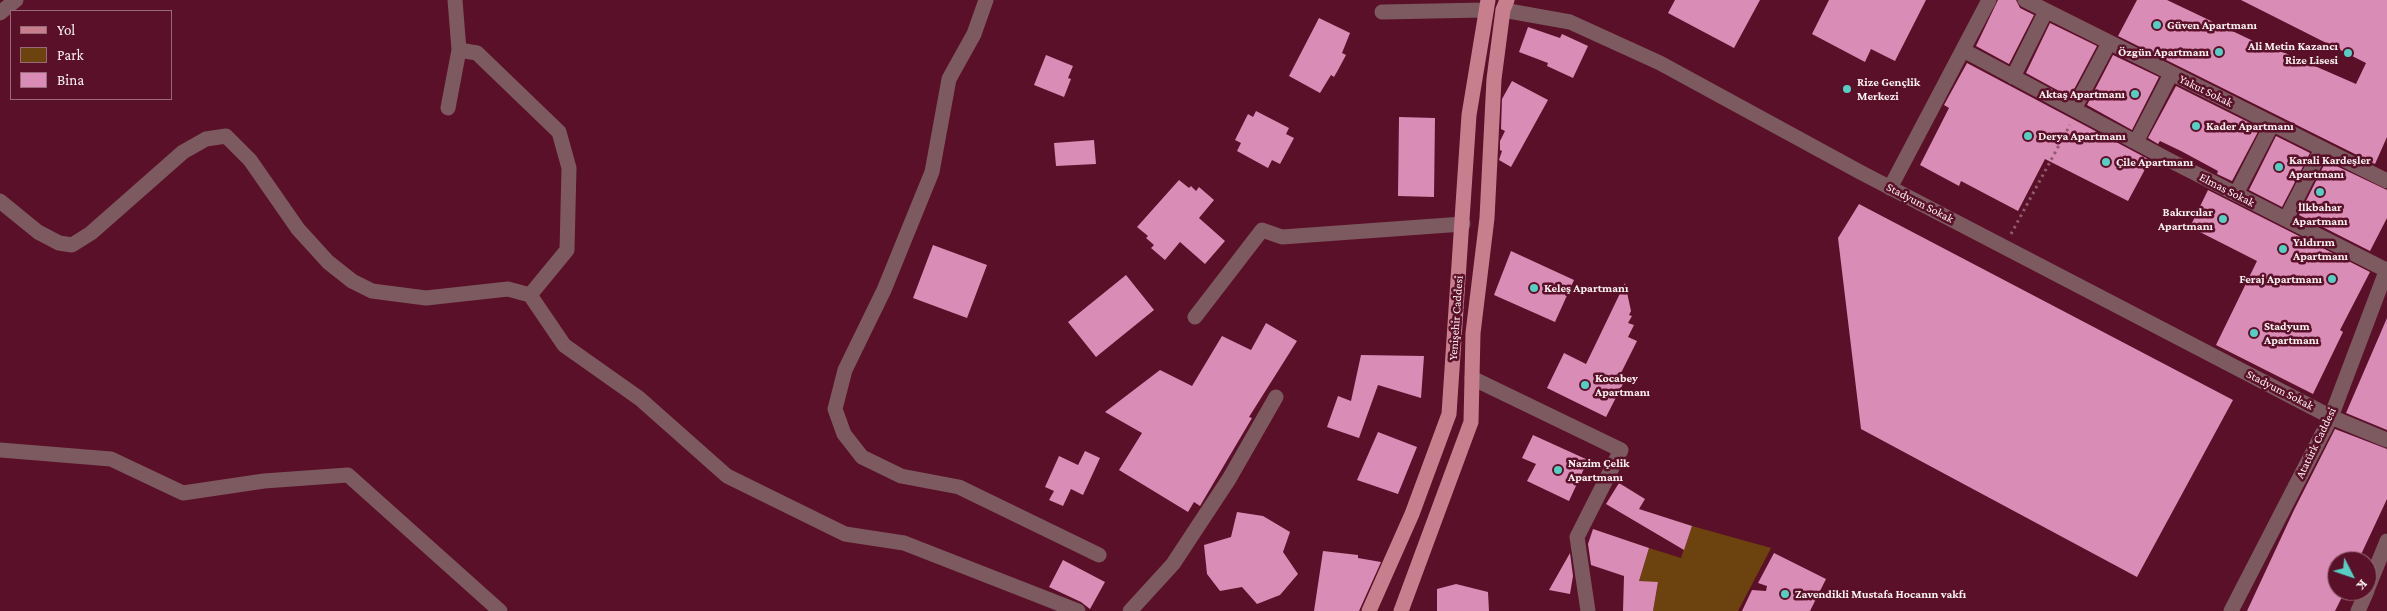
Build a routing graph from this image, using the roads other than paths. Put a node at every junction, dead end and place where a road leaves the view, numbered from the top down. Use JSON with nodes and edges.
{"nodes":[{"id":1,"x":16,"y":0,"type":"edge"},
{"id":2,"x":456,"y":0,"type":"edge"},
{"id":3,"x":986,"y":0,"type":"edge"},
{"id":4,"x":1989,"y":0,"type":"edge"},
{"id":5,"x":2024,"y":0,"type":"edge"},
{"id":6,"x":1487,"y":5,"type":"edge"},
{"id":7,"x":1505,"y":5,"type":"edge"},
{"id":8,"x":2046,"y":11,"type":"junction"},
{"id":9,"x":1382,"y":12,"type":"dead end"},
{"id":10,"x":0,"y":13,"type":"edge"},
{"id":11,"x":2109,"y":43,"type":"junction"},
{"id":12,"x":459,"y":50,"type":"junction"},
{"id":13,"x":1963,"y":50,"type":"junction"},
{"id":14,"x":2171,"y":74,"type":"junction"},
{"id":15,"x":2014,"y":77,"type":"junction"},
{"id":16,"x":448,"y":108,"type":"dead end"},
{"id":17,"x":2076,"y":110,"type":"junction"},
{"id":18,"x":2272,"y":124,"type":"junction"},
{"id":19,"x":2136,"y":142,"type":"junction"},
{"id":20,"x":2322,"y":149,"type":"junction"},
{"id":21,"x":2387,"y":181,"type":"edge"},
{"id":22,"x":1890,"y":188,"type":"junction"},
{"id":23,"x":2236,"y":194,"type":"junction"},
{"id":24,"x":0,"y":201,"type":"edge"},
{"id":25,"x":2286,"y":219,"type":"junction"},
{"id":26,"x":1463,"y":224,"type":"junction"},
{"id":27,"x":2387,"y":269,"type":"edge"},
{"id":28,"x":530,"y":295,"type":"junction"},
{"id":29,"x":1195,"y":317,"type":"dead end"},
{"id":30,"x":1472,"y":378,"type":"junction"},
{"id":31,"x":1276,"y":397,"type":"dead end"},
{"id":32,"x":2331,"y":417,"type":"junction"},
{"id":33,"x":2387,"y":440,"type":"edge"},
{"id":34,"x":0,"y":450,"type":"edge"},
{"id":35,"x":2387,"y":541,"type":"edge"},
{"id":36,"x":1099,"y":555,"type":"dead end"},
{"id":37,"x":2377,"y":566,"type":"edge"},
{"id":38,"x":500,"y":611,"type":"edge"},
{"id":39,"x":1078,"y":611,"type":"edge"},
{"id":40,"x":1130,"y":611,"type":"edge"},
{"id":41,"x":1369,"y":611,"type":"edge"},
{"id":42,"x":1401,"y":611,"type":"edge"},
{"id":43,"x":1588,"y":611,"type":"edge"},
{"id":44,"x":2231,"y":611,"type":"edge"}],
"edges":[{"from":1,"to":10,"type":"street"},
{"from":2,"to":12,"type":"street"},
{"from":3,"to":36,"type":"street"},
{"from":4,"to":13,"type":"street"},
{"from":5,"to":8,"type":"street","name":"Yakut Sokak"},
{"from":6,"to":9,"type":"street"},
{"from":6,"to":26,"type":"main road","name":"Yenişehir Caddesi"},
{"from":7,"to":22,"type":"street","name":"Stadyum Sokak"},
{"from":7,"to":30,"type":"main road","name":"Yenişehir Caddesi"},
{"from":8,"to":11,"type":"street","name":"Yakut Sokak"},
{"from":8,"to":15,"type":"street"},
{"from":11,"to":14,"type":"street","name":"Yakut Sokak"},
{"from":11,"to":17,"type":"street"},
{"from":12,"to":16,"type":"street"},
{"from":12,"to":28,"type":"street"},
{"from":13,"to":15,"type":"street","name":"Elmas Sokak"},
{"from":13,"to":22,"type":"street"},
{"from":14,"to":18,"type":"street","name":"Yakut Sokak"},
{"from":14,"to":19,"type":"street"},
{"from":15,"to":17,"type":"street","name":"Elmas Sokak"},
{"from":17,"to":19,"type":"street","name":"Elmas Sokak"},
{"from":18,"to":20,"type":"street","name":"Yakut Sokak"},
{"from":18,"to":23,"type":"street"},
{"from":19,"to":23,"type":"street","name":"Elmas Sokak"},
{"from":20,"to":21,"type":"street","name":"Yakut Sokak"},
{"from":20,"to":25,"type":"street"},
{"from":22,"to":32,"type":"street","name":"Stadyum Sokak"},
{"from":23,"to":25,"type":"street","name":"Elmas Sokak"},
{"from":24,"to":28,"type":"street"},
{"from":25,"to":27,"type":"street","name":"Elmas Sokak"},
{"from":26,"to":29,"type":"street"},
{"from":26,"to":41,"type":"main road","name":"Yenişehir Caddesi"},
{"from":27,"to":32,"type":"street","name":"Atatürk Caddesi"},
{"from":28,"to":39,"type":"street"},
{"from":30,"to":42,"type":"main road","name":"Yenişehir Caddesi"},
{"from":30,"to":43,"type":"street"},
{"from":31,"to":40,"type":"street"},
{"from":32,"to":33,"type":"street","name":"Stadyum Sokak"},
{"from":32,"to":44,"type":"street","name":"Atatürk Caddesi"},
{"from":34,"to":38,"type":"street"},
{"from":35,"to":37,"type":"street"}]}
